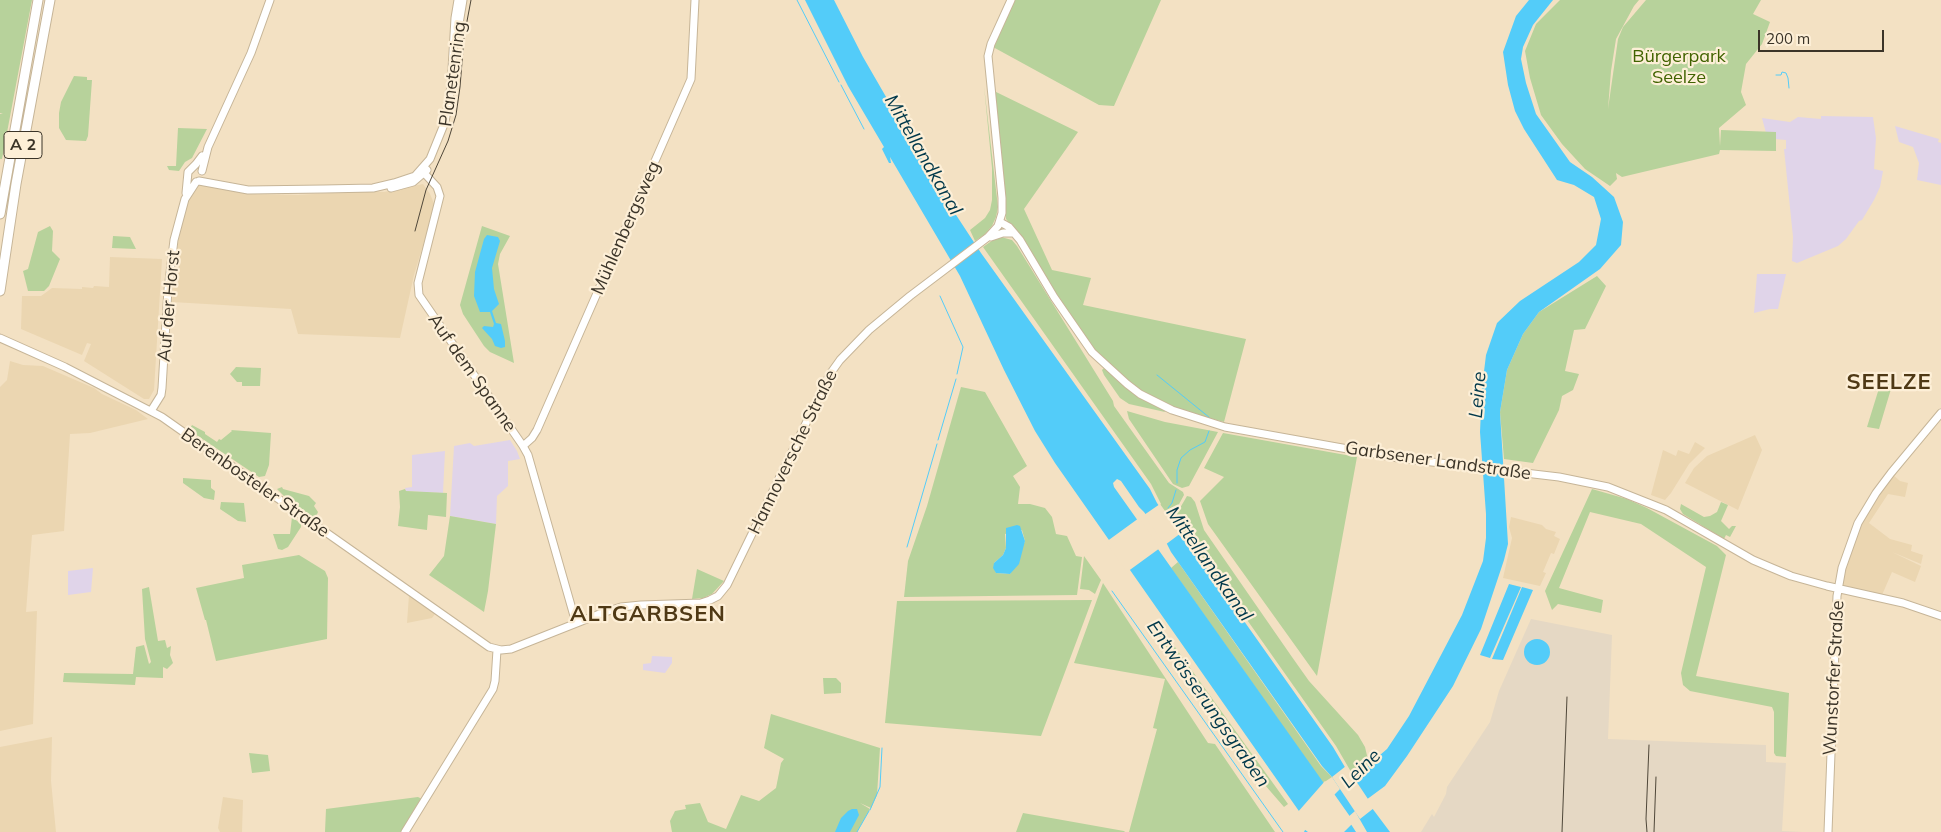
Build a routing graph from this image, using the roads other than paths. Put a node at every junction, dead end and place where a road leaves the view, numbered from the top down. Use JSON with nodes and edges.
{"nodes":[{"id":1,"x":38,"y":0,"type":"edge"},
{"id":2,"x":50,"y":0,"type":"edge"},
{"id":3,"x":270,"y":0,"type":"edge"},
{"id":4,"x":458,"y":0,"type":"edge"},
{"id":5,"x":463,"y":0,"type":"edge"},
{"id":6,"x":695,"y":0,"type":"edge"},
{"id":7,"x":1011,"y":0,"type":"edge"},
{"id":8,"x":208,"y":147,"type":"junction"},
{"id":9,"x":194,"y":167,"type":"junction"},
{"id":10,"x":202,"y":172,"type":"junction"},
{"id":11,"x":422,"y":174,"type":"junction"},
{"id":12,"x":188,"y":178,"type":"junction"},
{"id":13,"x":197,"y":182,"type":"junction"},
{"id":14,"x":217,"y":184,"type":"junction"},
{"id":15,"x":185,"y":200,"type":"junction"},
{"id":16,"x":439,"y":204,"type":"junction"},
{"id":17,"x":0,"y":214,"type":"edge"},
{"id":18,"x":999,"y":224,"type":"junction"},
{"id":19,"x":1014,"y":233,"type":"junction"},
{"id":20,"x":988,"y":238,"type":"junction"},
{"id":21,"x":0,"y":291,"type":"edge"},
{"id":22,"x":1,"y":338,"type":"edge"},
{"id":23,"x":151,"y":411,"type":"junction"},
{"id":24,"x":1941,"y":413,"type":"edge"},
{"id":25,"x":523,"y":446,"type":"junction"},
{"id":26,"x":1838,"y":589,"type":"junction"},
{"id":27,"x":1941,"y":616,"type":"edge"},
{"id":28,"x":576,"y":623,"type":"junction"},
{"id":29,"x":497,"y":650,"type":"junction"},
{"id":30,"x":405,"y":832,"type":"edge"},
{"id":31,"x":1828,"y":832,"type":"edge"}],
"edges":[{"from":1,"to":17,"type":"highway","number":"A 2"},
{"from":2,"to":21,"type":"highway","number":"A 2"},
{"from":3,"to":8,"type":"street"},
{"from":4,"to":11,"type":"street","name":"Planetenring"},
{"from":5,"to":11,"type":"street","name":"Planetenring"},
{"from":6,"to":25,"type":"street","name":"Mühlenbergsweg"},
{"from":7,"to":18,"type":"street"},
{"from":8,"to":9,"type":"street"},
{"from":8,"to":10,"type":"street"},
{"from":9,"to":10,"type":"street"},
{"from":9,"to":12,"type":"street"},
{"from":10,"to":13,"type":"street","name":"Auf der Horst"},
{"from":10,"to":14,"type":"street"},
{"from":11,"to":14,"type":"street"},
{"from":11,"to":16,"type":"street"},
{"from":11,"to":16,"type":"street"},
{"from":12,"to":13,"type":"street"},
{"from":12,"to":15,"type":"street","name":"Auf der Horst"},
{"from":13,"to":14,"type":"street"},
{"from":13,"to":15,"type":"street","name":"Auf der Horst"},
{"from":15,"to":23,"type":"street","name":"Auf der Horst"},
{"from":16,"to":25,"type":"street","name":"Auf dem Spanne"},
{"from":18,"to":19,"type":"street"},
{"from":18,"to":20,"type":"street","name":"Hannoversche Straße"},
{"from":19,"to":20,"type":"street"},
{"from":19,"to":26,"type":"street","name":"Garbsener Landstraße"},
{"from":20,"to":28,"type":"street","name":"Hannoversche Straße"},
{"from":22,"to":23,"type":"street","name":"Berenbosteler Straße"},
{"from":23,"to":29,"type":"street","name":"Berenbosteler Straße"},
{"from":24,"to":26,"type":"street","name":"Wunstorfer Straße"},
{"from":25,"to":28,"type":"street","name":"Auf dem Spanne"},
{"from":26,"to":27,"type":"street","name":"Garbsener Landstraße"},
{"from":26,"to":31,"type":"street","name":"Wunstorfer Straße"},
{"from":28,"to":29,"type":"street","name":"Hannoversche Straße"},
{"from":29,"to":30,"type":"street"}]}
